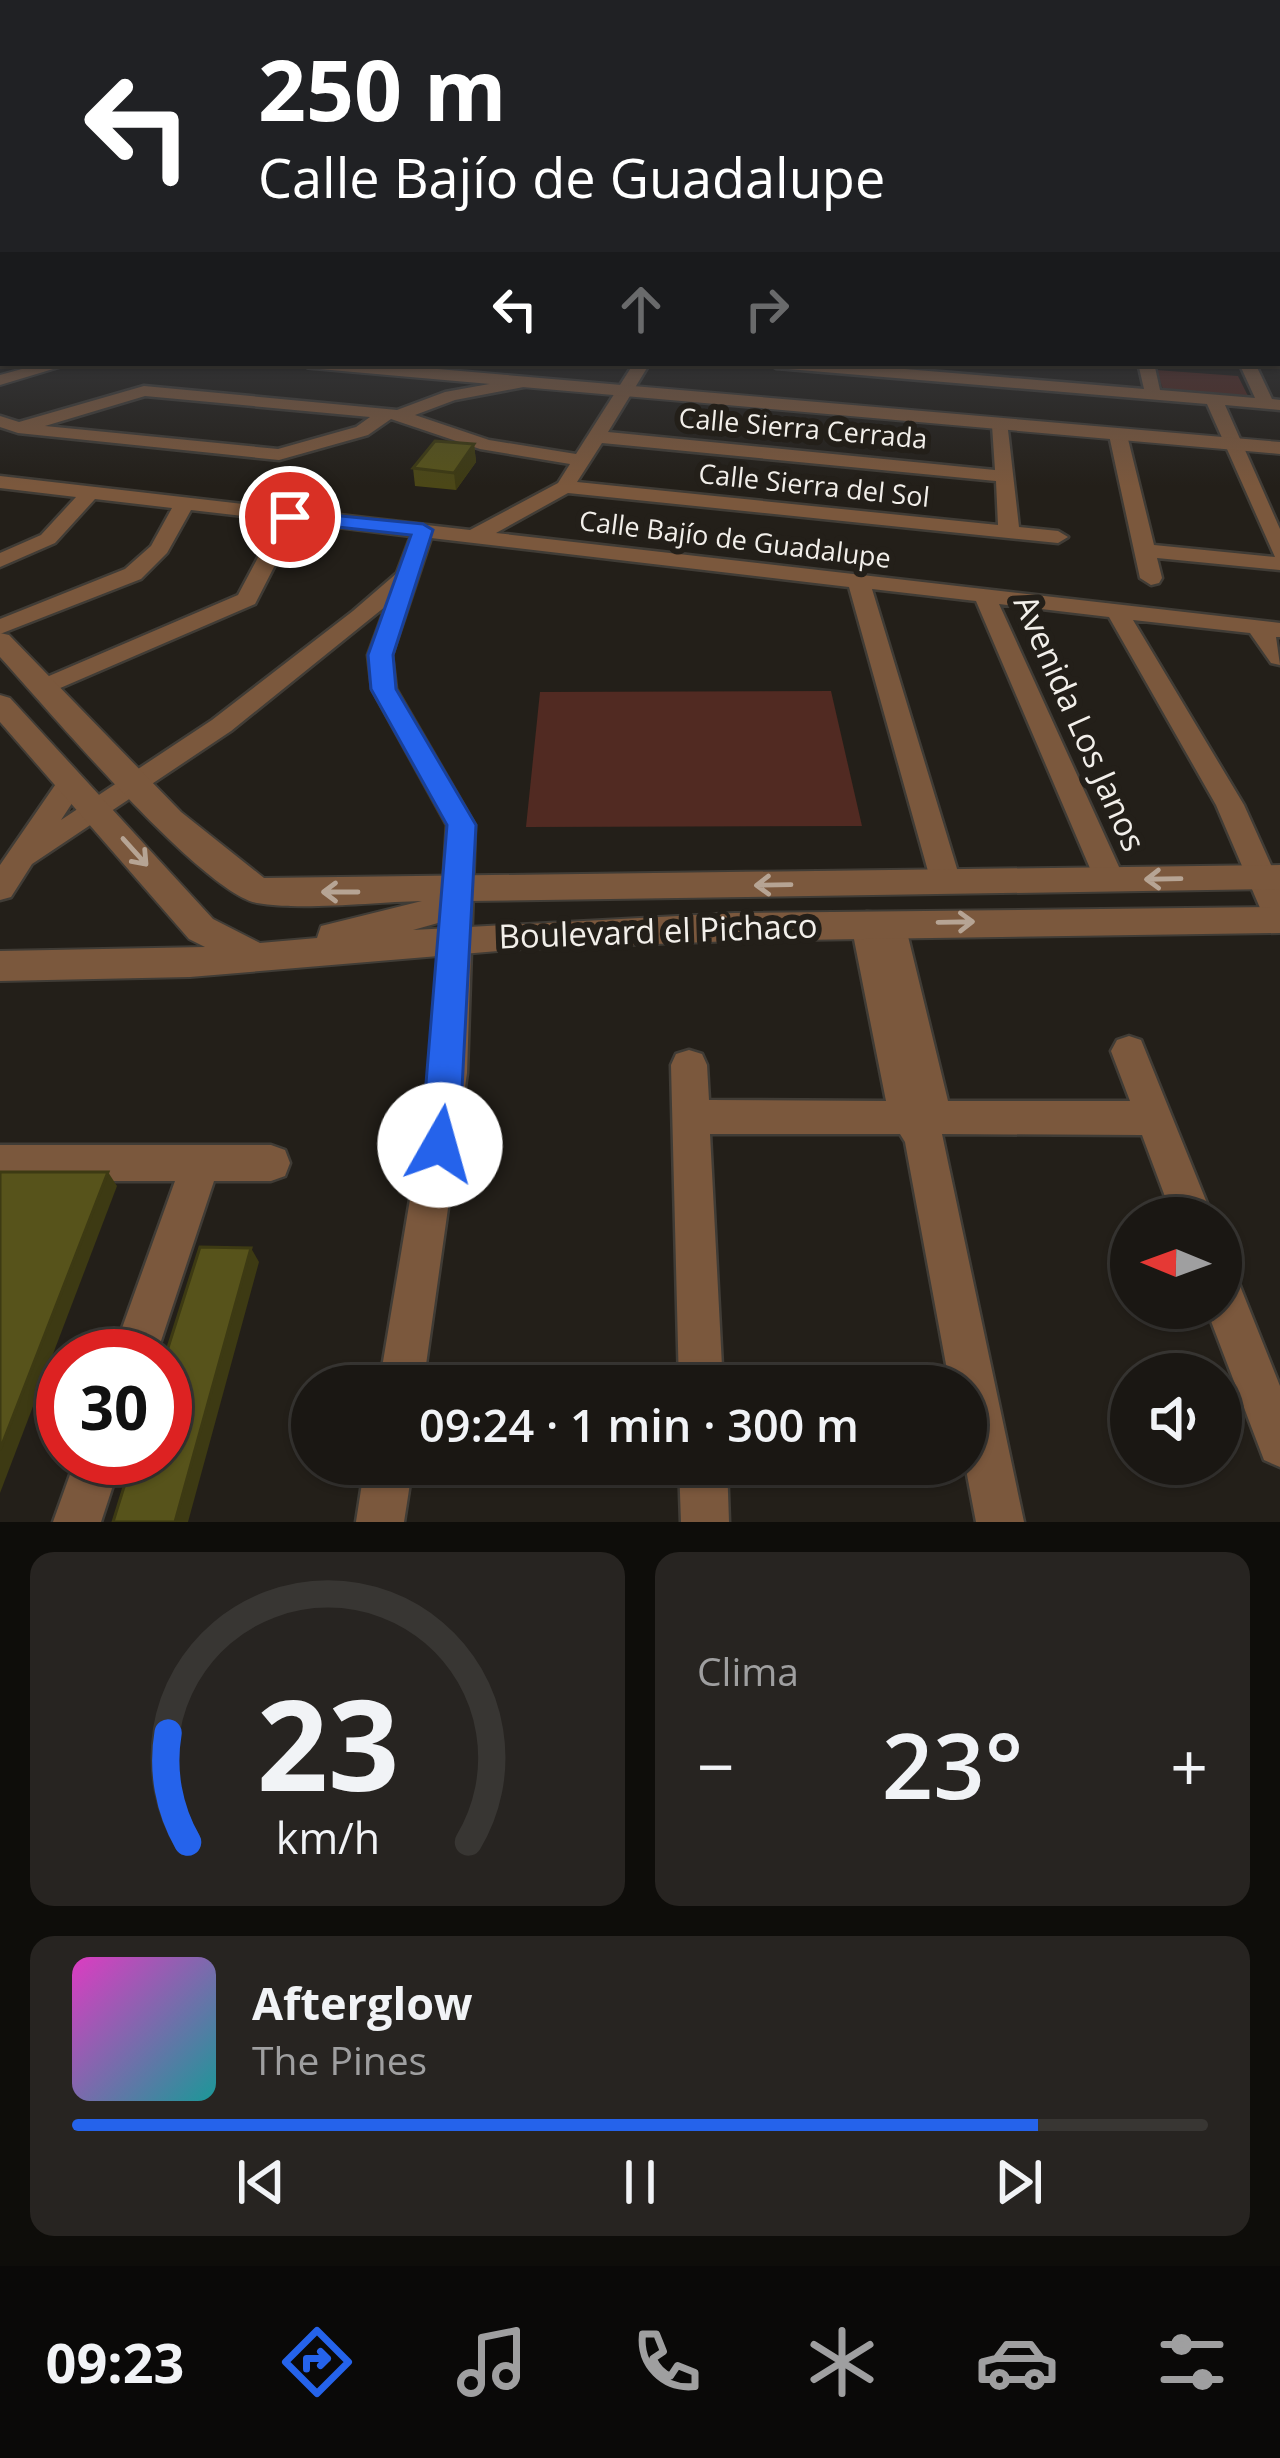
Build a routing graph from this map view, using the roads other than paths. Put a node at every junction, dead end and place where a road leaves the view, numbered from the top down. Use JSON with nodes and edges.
{"nodes":[{"id":1,"x":53,"y":366,"type":"edge"},
{"id":2,"x":342,"y":366,"type":"edge"},
{"id":3,"x":640,"y":366,"type":"edge"},
{"id":4,"x":846,"y":366,"type":"edge"},
{"id":5,"x":1047,"y":366,"type":"edge"},
{"id":6,"x":1147,"y":366,"type":"edge"},
{"id":7,"x":1249,"y":366,"type":"edge"},
{"id":8,"x":948,"y":370,"type":"edge"},
{"id":9,"x":897,"y":374,"type":"junction"},
{"id":10,"x":0,"y":380,"type":"edge"},
{"id":11,"x":523,"y":382,"type":"junction"},
{"id":12,"x":1049,"y":386,"type":"junction"},
{"id":13,"x":625,"y":392,"type":"junction"},
{"id":14,"x":1153,"y":394,"type":"junction"},
{"id":15,"x":1214,"y":400,"type":"junction"},
{"id":16,"x":1273,"y":404,"type":"edge"},
{"id":17,"x":393,"y":415,"type":"junction"},
{"id":18,"x":891,"y":415,"type":"junction"},
{"id":19,"x":9,"y":424,"type":"edge"},
{"id":20,"x":1001,"y":425,"type":"junction"},
{"id":21,"x":1118,"y":435,"type":"junction"},
{"id":22,"x":599,"y":437,"type":"junction"},
{"id":23,"x":1230,"y":443,"type":"junction"},
{"id":24,"x":1280,"y":448,"type":"edge"},
{"id":25,"x":584,"y":460,"type":"junction"},
{"id":26,"x":1002,"y":476,"type":"junction"},
{"id":27,"x":0,"y":482,"type":"edge"},
{"id":28,"x":565,"y":487,"type":"junction"},
{"id":29,"x":90,"y":493,"type":"junction"},
{"id":30,"x":184,"y":504,"type":"junction"},
{"id":31,"x":290,"y":517,"type":"junction"},
{"id":32,"x":423,"y":530,"type":"junction"},
{"id":33,"x":1009,"y":532,"type":"junction"},
{"id":34,"x":475,"y":536,"type":"junction"},
{"id":35,"x":1058,"y":537,"type":"dead end"},
{"id":36,"x":1147,"y":551,"type":"junction"},
{"id":37,"x":1280,"y":552,"type":"edge"},
{"id":38,"x":0,"y":560,"type":"edge"},
{"id":39,"x":1280,"y":564,"type":"edge"},
{"id":40,"x":409,"y":574,"type":"junction"},
{"id":41,"x":1151,"y":578,"type":"dead end"},
{"id":42,"x":859,"y":582,"type":"junction"},
{"id":43,"x":984,"y":596,"type":"junction"},
{"id":44,"x":1116,"y":610,"type":"junction"},
{"id":45,"x":0,"y":627,"type":"edge"},
{"id":46,"x":1269,"y":628,"type":"edge"},
{"id":47,"x":0,"y":641,"type":"edge"},
{"id":48,"x":1280,"y":658,"type":"edge"},
{"id":49,"x":44,"y":687,"type":"junction"},
{"id":50,"x":1,"y":706,"type":"edge"},
{"id":51,"x":72,"y":782,"type":"junction"},
{"id":52,"x":140,"y":786,"type":"junction"},
{"id":53,"x":98,"y":812,"type":"junction"},
{"id":54,"x":24,"y":856,"type":"junction"},
{"id":55,"x":1271,"y":878,"type":"edge"},
{"id":56,"x":1110,"y":880,"type":"junction"},
{"id":57,"x":946,"y":882,"type":"junction"},
{"id":58,"x":0,"y":889,"type":"edge"},
{"id":59,"x":458,"y":891,"type":"junction"},
{"id":60,"x":1280,"y":920,"type":"edge"},
{"id":61,"x":878,"y":924,"type":"junction"},
{"id":62,"x":453,"y":940,"type":"junction"},
{"id":63,"x":267,"y":954,"type":"junction"},
{"id":64,"x":0,"y":966,"type":"edge"},
{"id":65,"x":1129,"y":1052,"type":"dead end"},
{"id":66,"x":689,"y":1065,"type":"dead end"},
{"id":67,"x":692,"y":1117,"type":"junction"},
{"id":68,"x":1154,"y":1118,"type":"junction"},
{"id":69,"x":921,"y":1122,"type":"junction"},
{"id":70,"x":0,"y":1163,"type":"edge"},
{"id":71,"x":271,"y":1163,"type":"dead end"},
{"id":72,"x":200,"y":1164,"type":"junction"},
{"id":73,"x":1185,"y":1197,"type":"edge"},
{"id":74,"x":143,"y":1329,"type":"edge"},
{"id":75,"x":1236,"y":1329,"type":"edge"},
{"id":76,"x":404,"y":1365,"type":"edge"},
{"id":77,"x":700,"y":1365,"type":"edge"},
{"id":78,"x":1280,"y":1444,"type":"edge"},
{"id":79,"x":90,"y":1485,"type":"edge"},
{"id":80,"x":386,"y":1485,"type":"edge"},
{"id":81,"x":704,"y":1485,"type":"edge"},
{"id":82,"x":77,"y":1522,"type":"edge"},
{"id":83,"x":380,"y":1522,"type":"edge"},
{"id":84,"x":705,"y":1522,"type":"edge"},
{"id":85,"x":1000,"y":1522,"type":"edge"}],
"edges":[{"from":1,"to":10,"type":"street"},
{"from":2,"to":11,"type":"street"},
{"from":3,"to":13,"type":"street"},
{"from":4,"to":9,"type":"street"},
{"from":5,"to":12,"type":"street"},
{"from":6,"to":14,"type":"street"},
{"from":7,"to":16,"type":"street"},
{"from":8,"to":9,"type":"street"},
{"from":8,"to":12,"type":"street"},
{"from":9,"to":18,"type":"street"},
{"from":11,"to":13,"type":"street"},
{"from":11,"to":17,"type":"street"},
{"from":12,"to":14,"type":"street"},
{"from":13,"to":18,"type":"street"},
{"from":13,"to":22,"type":"street"},
{"from":14,"to":15,"type":"street"},
{"from":15,"to":16,"type":"street"},
{"from":15,"to":23,"type":"street"},
{"from":17,"to":19,"type":"street"},
{"from":17,"to":19,"type":"street"},
{"from":17,"to":25,"type":"street"},
{"from":18,"to":20,"type":"street"},
{"from":20,"to":21,"type":"street"},
{"from":20,"to":26,"type":"street"},
{"from":21,"to":23,"type":"street"},
{"from":21,"to":36,"type":"street"},
{"from":22,"to":25,"type":"street"},
{"from":22,"to":26,"type":"street","name":"Calle Sierra Cerrada"},
{"from":23,"to":24,"type":"street"},
{"from":23,"to":37,"type":"street"},
{"from":25,"to":28,"type":"street"},
{"from":26,"to":33,"type":"street"},
{"from":27,"to":29,"type":"street","name":"Calle Bajío de Guadalupe"},
{"from":28,"to":33,"type":"street","name":"Calle Sierra del Sol"},
{"from":28,"to":34,"type":"street"},
{"from":29,"to":30,"type":"street","name":"Calle Bajío de Guadalupe"},
{"from":29,"to":38,"type":"street"},
{"from":30,"to":31,"type":"street","name":"Calle Bajío de Guadalupe"},
{"from":30,"to":45,"type":"street"},
{"from":31,"to":32,"type":"street","name":"Calle Bajío de Guadalupe"},
{"from":31,"to":49,"type":"street"},
{"from":32,"to":34,"type":"street","name":"Calle Bajío de Guadalupe"},
{"from":32,"to":40,"type":"street"},
{"from":33,"to":35,"type":"street","name":"Calle Sierra del Sol"},
{"from":34,"to":42,"type":"street","name":"Calle Bajío de Guadalupe"},
{"from":36,"to":39,"type":"street"},
{"from":36,"to":41,"type":"street"},
{"from":40,"to":52,"type":"street"},
{"from":40,"to":59,"type":"street"},
{"from":42,"to":43,"type":"street","name":"Calle Bajío de Guadalupe"},
{"from":42,"to":57,"type":"street"},
{"from":43,"to":44,"type":"street","name":"Calle Bajío de Guadalupe"},
{"from":43,"to":56,"type":"street","name":"Avenida Los Janos"},
{"from":44,"to":46,"type":"street","name":"Calle Bajío de Guadalupe"},
{"from":44,"to":55,"type":"street"},
{"from":46,"to":48,"type":"street"},
{"from":47,"to":49,"type":"street","name":"Boulevard el Pichaco"},
{"from":49,"to":52,"type":"street","name":"Boulevard el Pichaco"},
{"from":50,"to":51,"type":"street"},
{"from":51,"to":53,"type":"street"},
{"from":51,"to":54,"type":"street"},
{"from":52,"to":53,"type":"street"},
{"from":59,"to":52,"type":"street","name":"Boulevard el Pichaco","one_way":true},
{"from":53,"to":54,"type":"street"},
{"from":53,"to":63,"type":"street","one_way":true},
{"from":54,"to":58,"type":"street"},
{"from":55,"to":56,"type":"street","name":"Boulevard el Pichaco","one_way":true},
{"from":55,"to":60,"type":"street"},
{"from":56,"to":57,"type":"street","name":"Boulevard el Pichaco"},
{"from":57,"to":59,"type":"street","name":"Boulevard el Pichaco","one_way":true},
{"from":59,"to":62,"type":"street"},
{"from":59,"to":63,"type":"street"},
{"from":61,"to":60,"type":"street","name":"Boulevard el Pichaco","one_way":true},
{"from":61,"to":62,"type":"street","name":"Boulevard el Pichaco"},
{"from":61,"to":69,"type":"street"},
{"from":62,"to":63,"type":"street","name":"Boulevard el Pichaco"},
{"from":62,"to":76,"type":"street"},
{"from":63,"to":64,"type":"street"},
{"from":65,"to":68,"type":"street"},
{"from":66,"to":67,"type":"street"},
{"from":67,"to":69,"type":"street"},
{"from":67,"to":77,"type":"street"},
{"from":68,"to":69,"type":"street"},
{"from":68,"to":73,"type":"street"},
{"from":69,"to":85,"type":"street"},
{"from":70,"to":72,"type":"street"},
{"from":71,"to":72,"type":"street"},
{"from":72,"to":74,"type":"street"},
{"from":75,"to":78,"type":"street"},
{"from":79,"to":82,"type":"street"},
{"from":80,"to":83,"type":"street"},
{"from":81,"to":84,"type":"street"}]}
